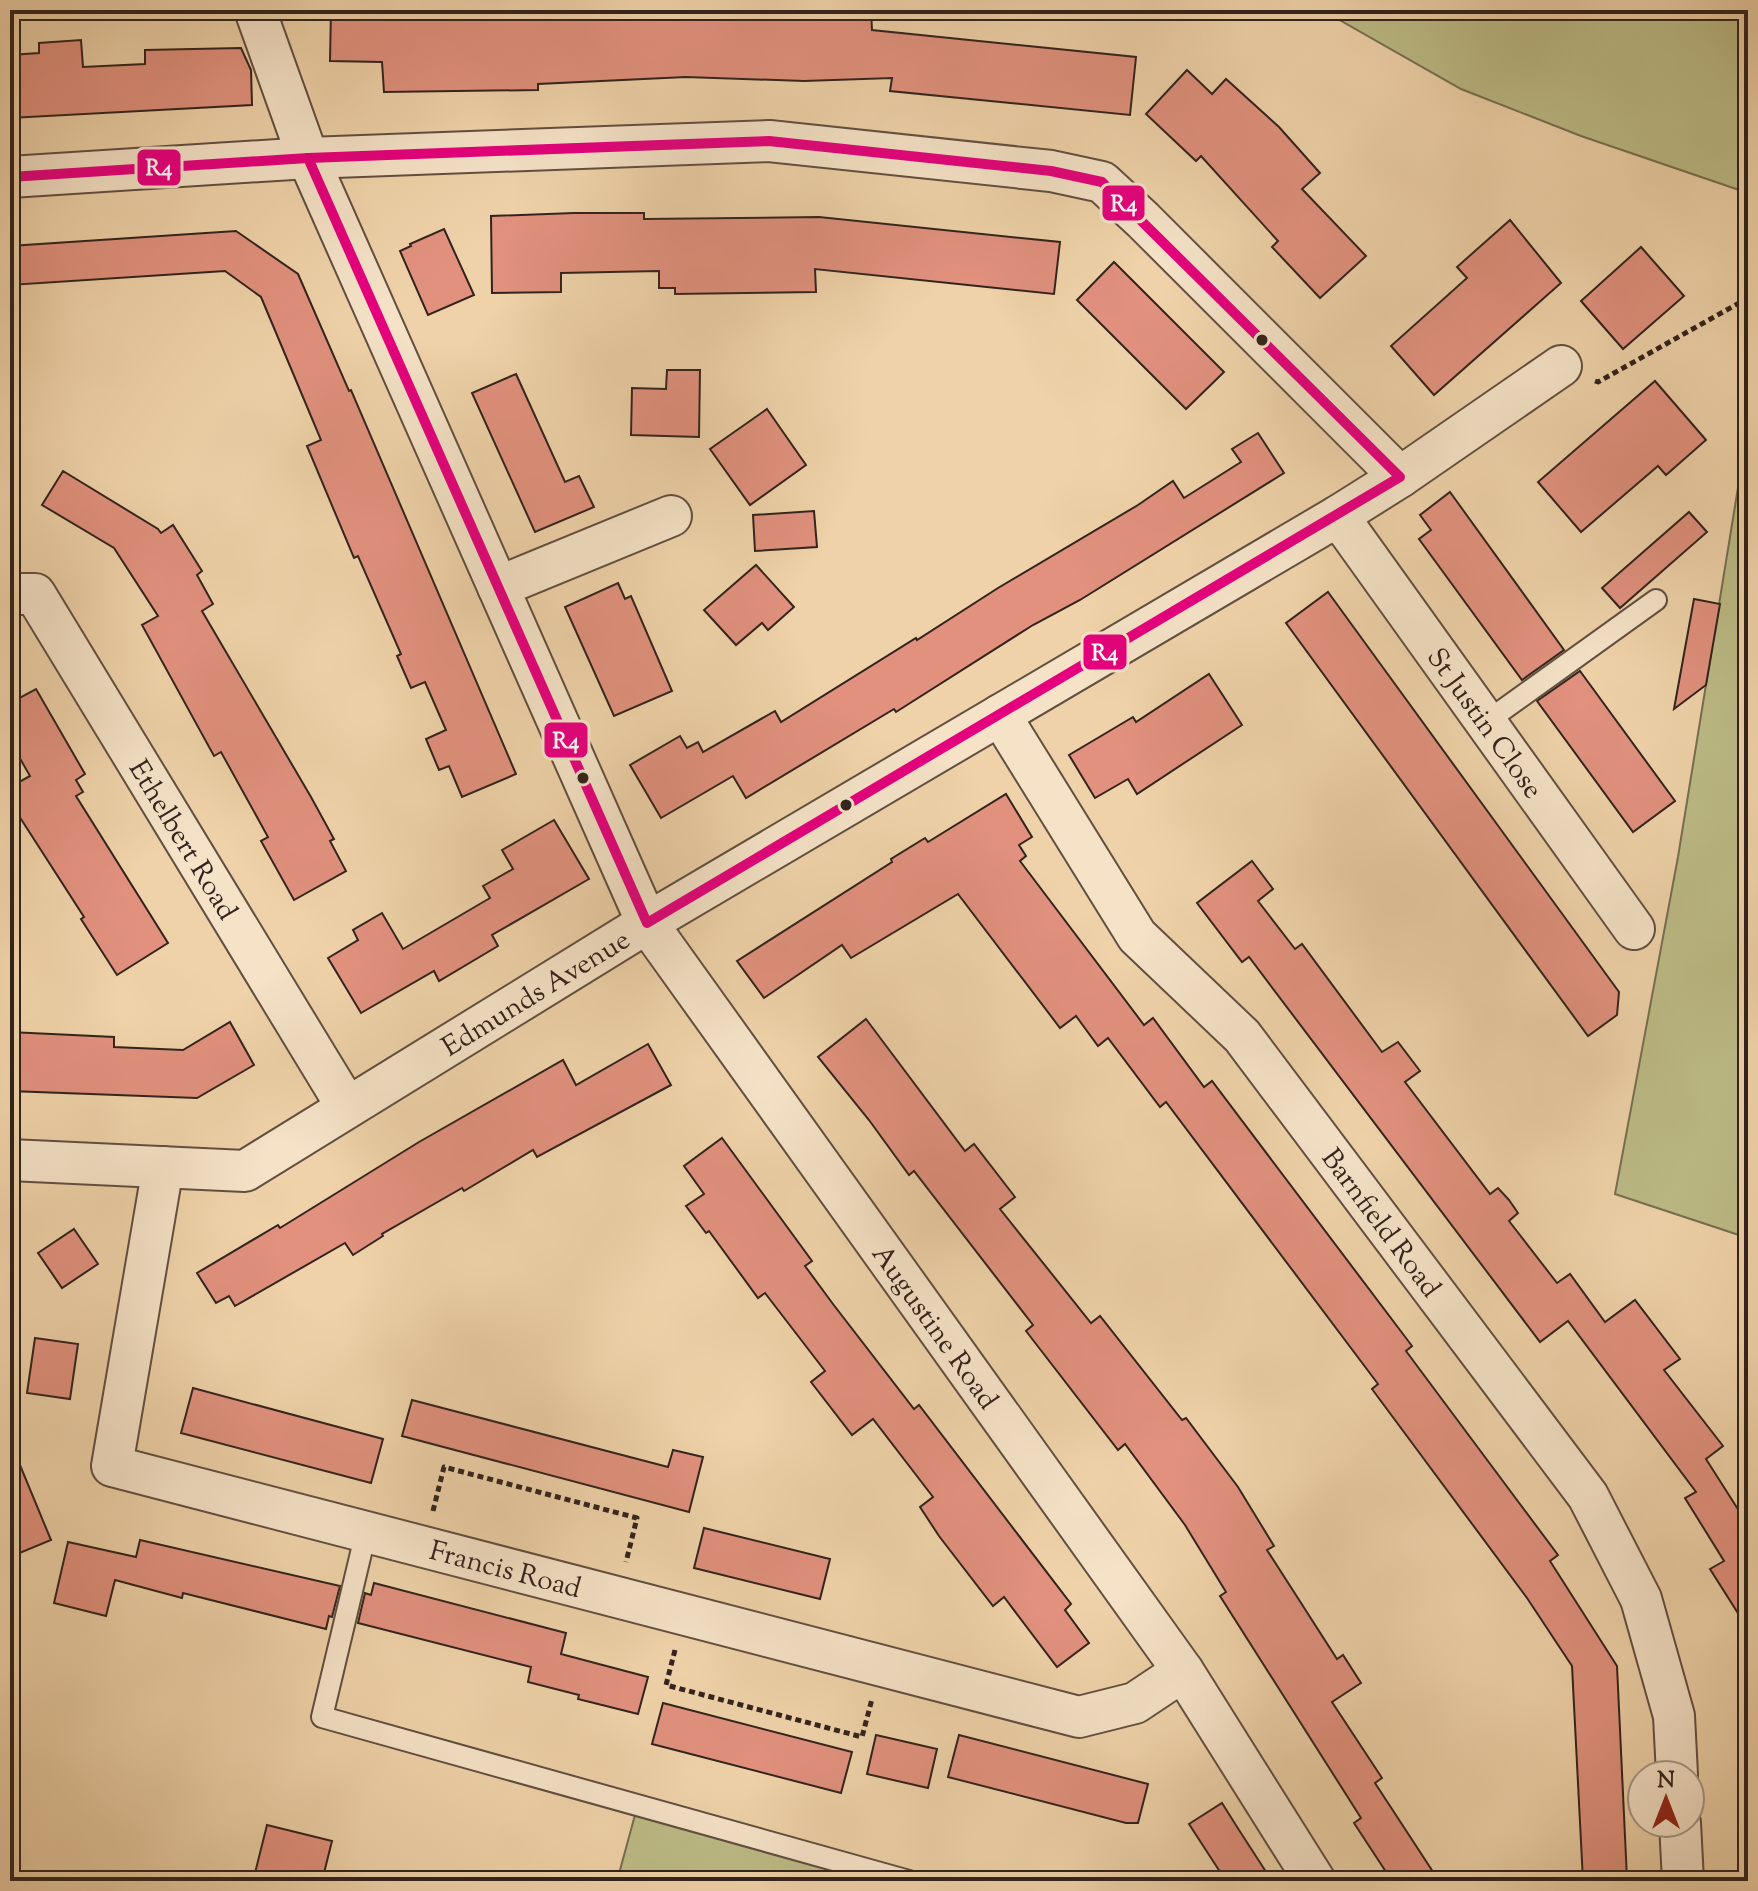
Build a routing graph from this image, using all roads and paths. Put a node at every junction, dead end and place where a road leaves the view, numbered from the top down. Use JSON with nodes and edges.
{"nodes":[{"id":1,"x":255,"y":10,"type":"edge"},
{"id":2,"x":308,"y":158,"type":"junction"},
{"id":3,"x":10,"y":177,"type":"edge"},
{"id":4,"x":1748,"y":298,"type":"edge"},
{"id":5,"x":1561,"y":366,"type":"joint"},
{"id":6,"x":1400,"y":477,"type":"junction"},
{"id":7,"x":671,"y":516,"type":"dead end"},
{"id":8,"x":1338,"y":516,"type":"junction"},
{"id":9,"x":498,"y":587,"type":"junction"},
{"id":10,"x":10,"y":594,"type":"edge"},
{"id":11,"x":1656,"y":600,"type":"dead end"},
{"id":12,"x":1000,"y":715,"type":"junction"},
{"id":13,"x":1486,"y":722,"type":"junction"},
{"id":14,"x":647,"y":923,"type":"junction"},
{"id":15,"x":1634,"y":929,"type":"dead end"},
{"id":16,"x":347,"y":1107,"type":"junction"},
{"id":17,"x":10,"y":1160,"type":"edge"},
{"id":18,"x":163,"y":1167,"type":"junction"},
{"id":19,"x":366,"y":1532,"type":"junction"},
{"id":20,"x":424,"y":1547,"type":"junction"},
{"id":21,"x":617,"y":1597,"type":"junction"},
{"id":22,"x":1183,"y":1671,"type":"junction"},
{"id":23,"x":666,"y":1685,"type":"dead end"},
{"id":24,"x":862,"y":1737,"type":"dead end"},
{"id":25,"x":1676,"y":1759,"type":"edge"},
{"id":26,"x":1681,"y":1839,"type":"edge"},
{"id":27,"x":909,"y":1881,"type":"edge"},
{"id":28,"x":1315,"y":1881,"type":"edge"},
{"id":29,"x":1683,"y":1881,"type":"edge"}],
"edges":[{"from":1,"to":2,"type":"street","name":"Augustine Road"},
{"from":2,"to":3,"type":"street"},
{"from":2,"to":6,"type":"street"},
{"from":2,"to":9,"type":"street","name":"Augustine Road"},
{"from":4,"to":5,"type":"path"},
{"from":5,"to":6,"type":"street","name":"Edmunds Avenue"},
{"from":6,"to":8,"type":"street","name":"Edmunds Avenue"},
{"from":7,"to":9,"type":"street"},
{"from":8,"to":12,"type":"street","name":"Edmunds Avenue"},
{"from":8,"to":13,"type":"street","name":"St Justin Close"},
{"from":9,"to":14,"type":"street","name":"Augustine Road"},
{"from":10,"to":16,"type":"street","name":"Ethelbert Road"},
{"from":11,"to":13,"type":"lane"},
{"from":12,"to":14,"type":"street","name":"Edmunds Avenue"},
{"from":12,"to":25,"type":"street","name":"Barnfield Road"},
{"from":13,"to":15,"type":"street","name":"St Justin Close"},
{"from":14,"to":16,"type":"street","name":"Edmunds Avenue"},
{"from":14,"to":22,"type":"street","name":"Augustine Road"},
{"from":16,"to":18,"type":"street","name":"Edmunds Avenue"},
{"from":17,"to":18,"type":"street","name":"Edmunds Avenue"},
{"from":18,"to":19,"type":"street","name":"Francis Road"},
{"from":19,"to":20,"type":"street","name":"Francis Road"},
{"from":19,"to":27,"type":"lane"},
{"from":20,"to":21,"type":"street","name":"Francis Road"},
{"from":20,"to":21,"type":"path"},
{"from":21,"to":22,"type":"street","name":"Francis Road"},
{"from":22,"to":28,"type":"street","name":"Augustine Road"},
{"from":23,"to":24,"type":"path"},
{"from":26,"to":29,"type":"street"}]}
